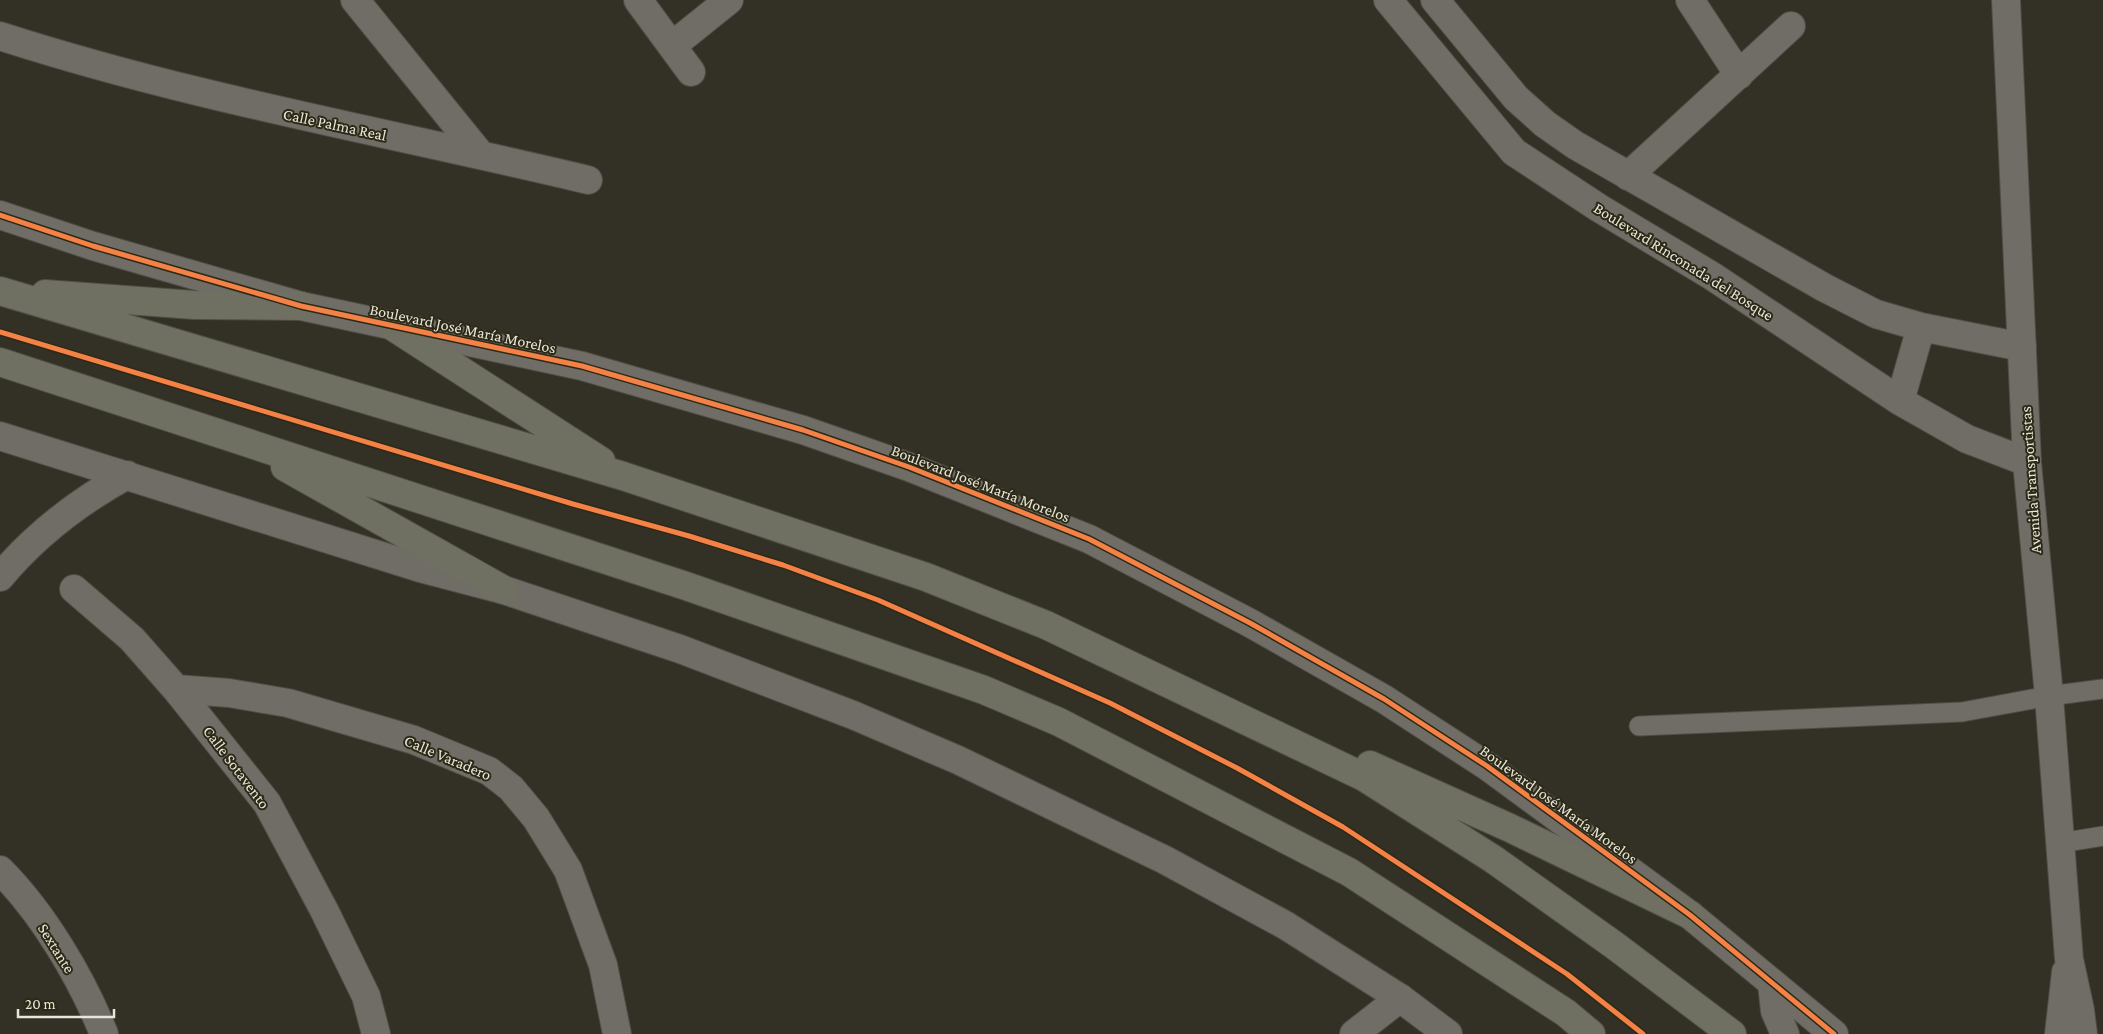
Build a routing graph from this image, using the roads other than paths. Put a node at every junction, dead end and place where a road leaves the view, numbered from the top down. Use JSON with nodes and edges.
{"nodes":[{"id":1,"x":355,"y":0,"type":"edge"},
{"id":2,"x":638,"y":0,"type":"edge"},
{"id":3,"x":729,"y":0,"type":"edge"},
{"id":4,"x":1388,"y":0,"type":"edge"},
{"id":5,"x":1435,"y":0,"type":"edge"},
{"id":6,"x":1690,"y":0,"type":"edge"},
{"id":7,"x":2006,"y":0,"type":"edge"},
{"id":8,"x":1791,"y":26,"type":"dead end"},
{"id":9,"x":0,"y":36,"type":"edge"},
{"id":10,"x":672,"y":45,"type":"junction"},
{"id":11,"x":691,"y":72,"type":"dead end"},
{"id":12,"x":1739,"y":75,"type":"junction"},
{"id":13,"x":480,"y":154,"type":"junction"},
{"id":14,"x":1628,"y":176,"type":"junction"},
{"id":15,"x":588,"y":180,"type":"dead end"},
{"id":16,"x":0,"y":215,"type":"edge"},
{"id":17,"x":3,"y":292,"type":"edge"},
{"id":18,"x":301,"y":306,"type":"junction"},
{"id":19,"x":1921,"y":327,"type":"junction"},
{"id":20,"x":395,"y":328,"type":"junction"},
{"id":21,"x":2022,"y":348,"type":"junction"},
{"id":22,"x":0,"y":362,"type":"edge"},
{"id":23,"x":1900,"y":402,"type":"junction"},
{"id":24,"x":0,"y":436,"type":"edge"},
{"id":25,"x":233,"y":438,"type":"junction"},
{"id":26,"x":2027,"y":462,"type":"junction"},
{"id":27,"x":127,"y":475,"type":"junction"},
{"id":28,"x":623,"y":476,"type":"junction"},
{"id":29,"x":0,"y":577,"type":"edge"},
{"id":30,"x":74,"y":589,"type":"dead end"},
{"id":31,"x":504,"y":590,"type":"junction"},
{"id":32,"x":176,"y":688,"type":"junction"},
{"id":33,"x":2103,"y":689,"type":"edge"},
{"id":34,"x":2049,"y":696,"type":"junction"},
{"id":35,"x":1200,"y":700,"type":"junction"},
{"id":36,"x":1640,"y":726,"type":"dead end"},
{"id":37,"x":2103,"y":836,"type":"edge"},
{"id":38,"x":2060,"y":843,"type":"junction"},
{"id":39,"x":0,"y":870,"type":"edge"},
{"id":40,"x":1690,"y":915,"type":"junction"},
{"id":41,"x":2069,"y":959,"type":"junction"},
{"id":42,"x":1772,"y":984,"type":"junction"},
{"id":43,"x":1400,"y":998,"type":"junction"},
{"id":44,"x":104,"y":1034,"type":"edge"},
{"id":45,"x":376,"y":1034,"type":"edge"},
{"id":46,"x":617,"y":1034,"type":"edge"},
{"id":47,"x":1354,"y":1034,"type":"edge"},
{"id":48,"x":1448,"y":1034,"type":"edge"},
{"id":49,"x":1591,"y":1034,"type":"edge"},
{"id":50,"x":1732,"y":1034,"type":"edge"},
{"id":51,"x":1784,"y":1034,"type":"edge"},
{"id":52,"x":1834,"y":1034,"type":"edge"},
{"id":53,"x":2059,"y":1034,"type":"edge"},
{"id":54,"x":2083,"y":1034,"type":"edge"}],
"edges":[{"from":1,"to":13,"type":"street"},
{"from":2,"to":10,"type":"street"},
{"from":3,"to":10,"type":"street"},
{"from":4,"to":23,"type":"street","name":"Boulevard Rinconada del Bosque"},
{"from":5,"to":14,"type":"street"},
{"from":6,"to":12,"type":"street"},
{"from":7,"to":21,"type":"street","name":"Avenida Transportistas"},
{"from":8,"to":12,"type":"street"},
{"from":9,"to":13,"type":"street","name":"Calle Palma Real"},
{"from":10,"to":11,"type":"street"},
{"from":12,"to":14,"type":"street"},
{"from":13,"to":15,"type":"street","name":"Calle Palma Real"},
{"from":14,"to":19,"type":"street"},
{"from":16,"to":18,"type":"street","name":"Boulevard José María Morelos"},
{"from":17,"to":18,"type":"main road"},
{"from":17,"to":28,"type":"main road"},
{"from":18,"to":20,"type":"street","name":"Boulevard José María Morelos"},
{"from":19,"to":21,"type":"street"},
{"from":19,"to":23,"type":"street"},
{"from":20,"to":28,"type":"main road"},
{"from":20,"to":40,"type":"street","name":"Boulevard José María Morelos"},
{"from":21,"to":26,"type":"street","name":"Avenida Transportistas"},
{"from":22,"to":25,"type":"main road"},
{"from":23,"to":26,"type":"street","name":"Boulevard Rinconada del Bosque"},
{"from":24,"to":27,"type":"street"},
{"from":25,"to":31,"type":"main road"},
{"from":25,"to":49,"type":"main road"},
{"from":26,"to":34,"type":"street","name":"Avenida Transportistas"},
{"from":27,"to":29,"type":"street"},
{"from":27,"to":31,"type":"street"},
{"from":28,"to":35,"type":"main road"},
{"from":30,"to":32,"type":"street","name":"Calle Sotavento"},
{"from":31,"to":43,"type":"street"},
{"from":32,"to":45,"type":"street","name":"Calle Sotavento"},
{"from":32,"to":46,"type":"street","name":"Calle Varadero"},
{"from":33,"to":34,"type":"lane"},
{"from":34,"to":36,"type":"lane"},
{"from":34,"to":38,"type":"street","name":"Avenida Transportistas"},
{"from":35,"to":40,"type":"main road"},
{"from":35,"to":50,"type":"main road"},
{"from":37,"to":38,"type":"lane"},
{"from":38,"to":41,"type":"street","name":"Avenida Transportistas"},
{"from":39,"to":44,"type":"street","name":"Sextante"},
{"from":40,"to":42,"type":"street","name":"Boulevard José María Morelos"},
{"from":41,"to":53,"type":"street","name":"Avenida Transportistas"},
{"from":41,"to":54,"type":"street","name":"Avenida Transportistas"},
{"from":42,"to":51,"type":"street"},
{"from":42,"to":52,"type":"street","name":"Boulevard José María Morelos"},
{"from":43,"to":47,"type":"street"},
{"from":43,"to":48,"type":"street"}]}
